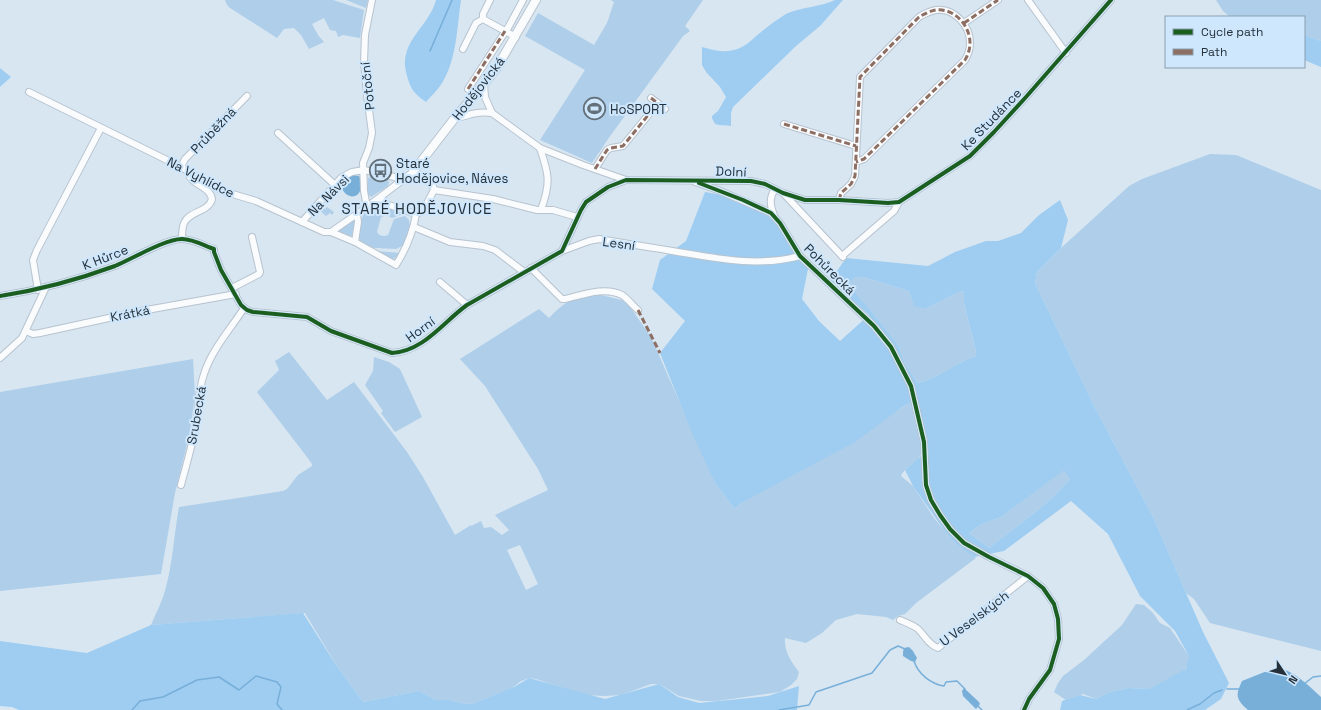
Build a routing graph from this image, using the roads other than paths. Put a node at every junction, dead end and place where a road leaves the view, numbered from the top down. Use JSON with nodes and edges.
{"nodes":[{"id":1,"x":372,"y":0,"type":"edge"},
{"id":2,"x":490,"y":0,"type":"edge"},
{"id":3,"x":523,"y":0,"type":"edge"},
{"id":4,"x":536,"y":0,"type":"edge"},
{"id":5,"x":998,"y":0,"type":"edge"},
{"id":6,"x":1028,"y":0,"type":"edge"},
{"id":7,"x":1112,"y":0,"type":"edge"},
{"id":8,"x":483,"y":19,"type":"junction"},
{"id":9,"x":964,"y":24,"type":"junction"},
{"id":10,"x":505,"y":31,"type":"junction"},
{"id":11,"x":516,"y":36,"type":"junction"},
{"id":12,"x":463,"y":49,"type":"dead end"},
{"id":13,"x":1066,"y":53,"type":"junction"},
{"id":14,"x":478,"y":84,"type":"junction"},
{"id":15,"x":468,"y":89,"type":"dead end"},
{"id":16,"x":29,"y":92,"type":"dead end"},
{"id":17,"x":247,"y":96,"type":"dead end"},
{"id":18,"x":651,"y":98,"type":"dead end"},
{"id":19,"x":658,"y":103,"type":"junction"},
{"id":20,"x":665,"y":109,"type":"dead end"},
{"id":21,"x":492,"y":113,"type":"junction"},
{"id":22,"x":454,"y":119,"type":"junction"},
{"id":23,"x":784,"y":124,"type":"dead end"},
{"id":24,"x":101,"y":128,"type":"junction"},
{"id":25,"x":278,"y":133,"type":"dead end"},
{"id":26,"x":856,"y":146,"type":"junction"},
{"id":27,"x":540,"y":148,"type":"junction"},
{"id":28,"x":856,"y":162,"type":"junction"},
{"id":29,"x":181,"y":168,"type":"junction"},
{"id":30,"x":595,"y":169,"type":"junction"},
{"id":31,"x":364,"y":170,"type":"junction"},
{"id":32,"x":188,"y":172,"type":"junction"},
{"id":33,"x":413,"y":172,"type":"junction"},
{"id":34,"x":403,"y":179,"type":"junction"},
{"id":35,"x":626,"y":180,"type":"junction"},
{"id":36,"x":689,"y":180,"type":"junction"},
{"id":37,"x":335,"y":185,"type":"junction"},
{"id":38,"x":775,"y":188,"type":"junction"},
{"id":39,"x":434,"y":190,"type":"junction"},
{"id":40,"x":783,"y":193,"type":"junction"},
{"id":41,"x":380,"y":197,"type":"junction"},
{"id":42,"x":839,"y":200,"type":"junction"},
{"id":43,"x":899,"y":202,"type":"junction"},
{"id":44,"x":367,"y":207,"type":"junction"},
{"id":45,"x":541,"y":210,"type":"junction"},
{"id":46,"x":357,"y":214,"type":"junction"},
{"id":47,"x":416,"y":214,"type":"junction"},
{"id":48,"x":774,"y":215,"type":"junction"},
{"id":49,"x":577,"y":217,"type":"junction"},
{"id":50,"x":302,"y":222,"type":"junction"},
{"id":51,"x":414,"y":226,"type":"junction"},
{"id":52,"x":331,"y":232,"type":"junction"},
{"id":53,"x":252,"y":237,"type":"dead end"},
{"id":54,"x":182,"y":239,"type":"junction"},
{"id":55,"x":355,"y":242,"type":"junction"},
{"id":56,"x":562,"y":251,"type":"junction"},
{"id":57,"x":800,"y":256,"type":"junction"},
{"id":58,"x":531,"y":268,"type":"junction"},
{"id":59,"x":524,"y":272,"type":"junction"},
{"id":60,"x":440,"y":282,"type":"dead end"},
{"id":61,"x":46,"y":288,"type":"junction"},
{"id":62,"x":232,"y":288,"type":"junction"},
{"id":63,"x":38,"y":290,"type":"junction"},
{"id":64,"x":236,"y":294,"type":"junction"},
{"id":65,"x":0,"y":296,"type":"edge"},
{"id":66,"x":467,"y":304,"type":"junction"},
{"id":67,"x":244,"y":308,"type":"junction"},
{"id":68,"x":638,"y":310,"type":"dead end"},
{"id":69,"x":26,"y":331,"type":"junction"},
{"id":70,"x":0,"y":358,"type":"edge"},
{"id":71,"x":181,"y":485,"type":"dead end"},
{"id":72,"x":1028,"y":576,"type":"junction"},
{"id":73,"x":900,"y":620,"type":"dead end"},
{"id":74,"x":1024,"y":710,"type":"edge"}],
"edges":[{"from":1,"to":31,"type":"street","name":"Potoční"},
{"from":2,"to":8,"type":"street"},
{"from":3,"to":10,"type":"street"},
{"from":4,"to":11,"type":"street","name":"Hodějovická"},
{"from":5,"to":9,"type":"street"},
{"from":6,"to":13,"type":"street"},
{"from":7,"to":13,"type":"street","name":"Ke Studánce"},
{"from":8,"to":10,"type":"street"},
{"from":8,"to":12,"type":"street"},
{"from":9,"to":26,"type":"street"},
{"from":9,"to":28,"type":"street"},
{"from":10,"to":11,"type":"street"},
{"from":10,"to":14,"type":"street"},
{"from":11,"to":14,"type":"street","name":"Hodějovická"},
{"from":13,"to":43,"type":"street","name":"Ke Studánce"},
{"from":14,"to":15,"type":"street"},
{"from":14,"to":21,"type":"street"},
{"from":14,"to":22,"type":"street","name":"Hodějovická"},
{"from":16,"to":24,"type":"street","name":"Na Vyhlídce"},
{"from":17,"to":29,"type":"street","name":"Průběžná"},
{"from":18,"to":19,"type":"street"},
{"from":19,"to":20,"type":"street"},
{"from":19,"to":30,"type":"street"},
{"from":21,"to":22,"type":"street"},
{"from":21,"to":27,"type":"street","name":"Dolní"},
{"from":22,"to":33,"type":"street","name":"Hodějovická"},
{"from":23,"to":26,"type":"street"},
{"from":24,"to":29,"type":"street","name":"Na Vyhlídce"},
{"from":24,"to":63,"type":"street"},
{"from":25,"to":37,"type":"street"},
{"from":26,"to":28,"type":"street"},
{"from":27,"to":30,"type":"street","name":"Dolní"},
{"from":27,"to":45,"type":"street"},
{"from":28,"to":42,"type":"street"},
{"from":29,"to":32,"type":"street","name":"Na Vyhlídce"},
{"from":30,"to":35,"type":"street","name":"Dolní"},
{"from":31,"to":34,"type":"street","name":"Na Návsi"},
{"from":31,"to":37,"type":"street","name":"Na Návsi"},
{"from":31,"to":44,"type":"street","name":"Na Návsi"},
{"from":32,"to":50,"type":"street","name":"Na Vyhlídce"},
{"from":32,"to":54,"type":"street"},
{"from":33,"to":34,"type":"street"},
{"from":33,"to":39,"type":"street"},
{"from":34,"to":41,"type":"street"},
{"from":35,"to":36,"type":"street","name":"Dolní"},
{"from":35,"to":49,"type":"street"},
{"from":36,"to":38,"type":"street","name":"Dolní"},
{"from":36,"to":48,"type":"street","name":"Pohůrecká"},
{"from":37,"to":50,"type":"street","name":"Na Návsi"},
{"from":38,"to":40,"type":"street","name":"Dolní"},
{"from":38,"to":48,"type":"street"},
{"from":39,"to":45,"type":"street"},
{"from":39,"to":47,"type":"street"},
{"from":40,"to":42,"type":"street","name":"Dolní"},
{"from":40,"to":43,"type":"street"},
{"from":41,"to":44,"type":"street"},
{"from":41,"to":47,"type":"street"},
{"from":42,"to":43,"type":"street","name":"Dolní"},
{"from":44,"to":46,"type":"street"},
{"from":45,"to":49,"type":"street"},
{"from":46,"to":52,"type":"street"},
{"from":46,"to":55,"type":"street"},
{"from":47,"to":51,"type":"street","name":"Na Návsi"},
{"from":48,"to":57,"type":"street","name":"Pohůrecká"},
{"from":49,"to":56,"type":"street"},
{"from":50,"to":52,"type":"street","name":"Na Návsi"},
{"from":51,"to":55,"type":"street","name":"Na Návsi"},
{"from":51,"to":59,"type":"street"},
{"from":52,"to":55,"type":"street","name":"Na Návsi"},
{"from":53,"to":62,"type":"street"},
{"from":54,"to":61,"type":"street","name":"K Hůrce"},
{"from":54,"to":62,"type":"street"},
{"from":56,"to":57,"type":"street","name":"Lesní"},
{"from":56,"to":58,"type":"street","name":"Horní"},
{"from":57,"to":72,"type":"street","name":"Pohůrecká"},
{"from":58,"to":59,"type":"street","name":"Horní"},
{"from":58,"to":68,"type":"street"},
{"from":59,"to":66,"type":"street","name":"Horní"},
{"from":60,"to":66,"type":"street"},
{"from":61,"to":63,"type":"street","name":"K Hůrce"},
{"from":61,"to":69,"type":"street"},
{"from":62,"to":64,"type":"street"},
{"from":63,"to":65,"type":"street","name":"K Hůrce"},
{"from":64,"to":67,"type":"street"},
{"from":64,"to":69,"type":"street","name":"Krátká"},
{"from":66,"to":67,"type":"street","name":"Horní"},
{"from":67,"to":71,"type":"street","name":"Srubecká"},
{"from":69,"to":70,"type":"street"},
{"from":72,"to":73,"type":"street","name":"U Veselských"},
{"from":72,"to":74,"type":"street","name":"Pohůrecká"}]}
